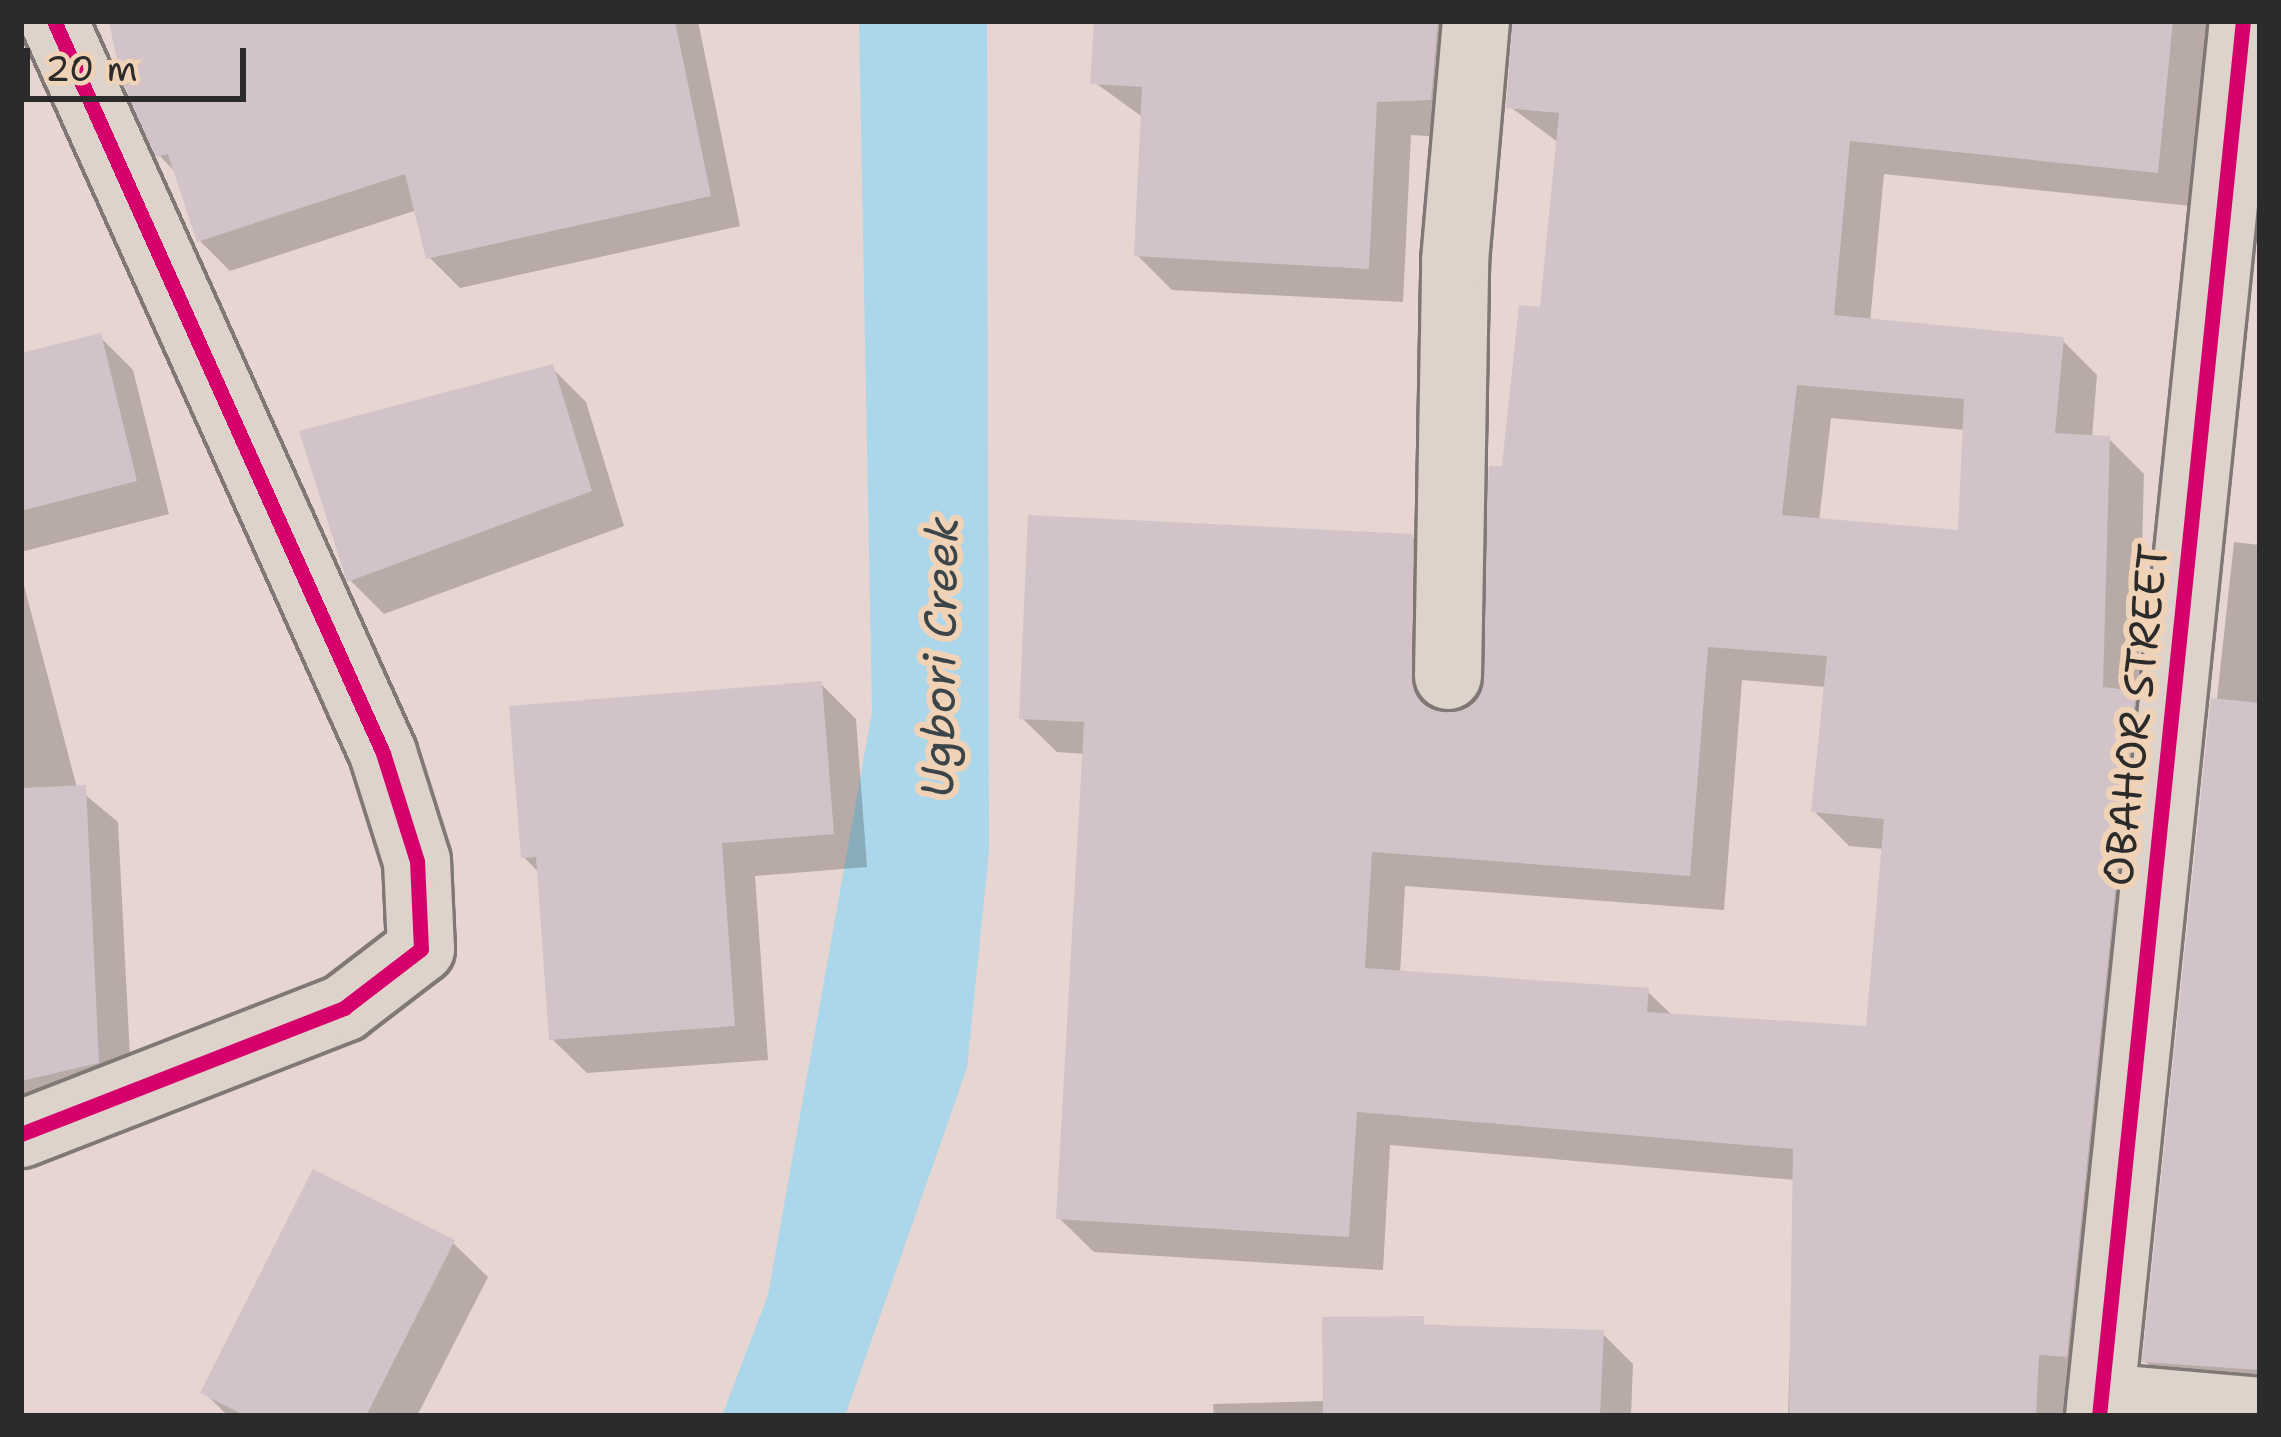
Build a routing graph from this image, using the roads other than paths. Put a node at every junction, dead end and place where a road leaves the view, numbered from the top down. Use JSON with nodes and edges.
{"nodes":[{"id":1,"x":54,"y":21,"type":"edge"},
{"id":2,"x":1476,"y":21,"type":"edge"},
{"id":3,"x":2243,"y":21,"type":"edge"},
{"id":4,"x":1448,"y":676,"type":"dead end"},
{"id":5,"x":21,"y":1134,"type":"edge"},
{"id":6,"x":2100,"y":1407,"type":"edge"},
{"id":7,"x":2260,"y":1411,"type":"edge"}],
"edges":[{"from":1,"to":5,"type":"street"},
{"from":2,"to":4,"type":"street"},
{"from":3,"to":6,"type":"street","name":"OBAHOR STREET"},
{"from":6,"to":7,"type":"street"}]}
